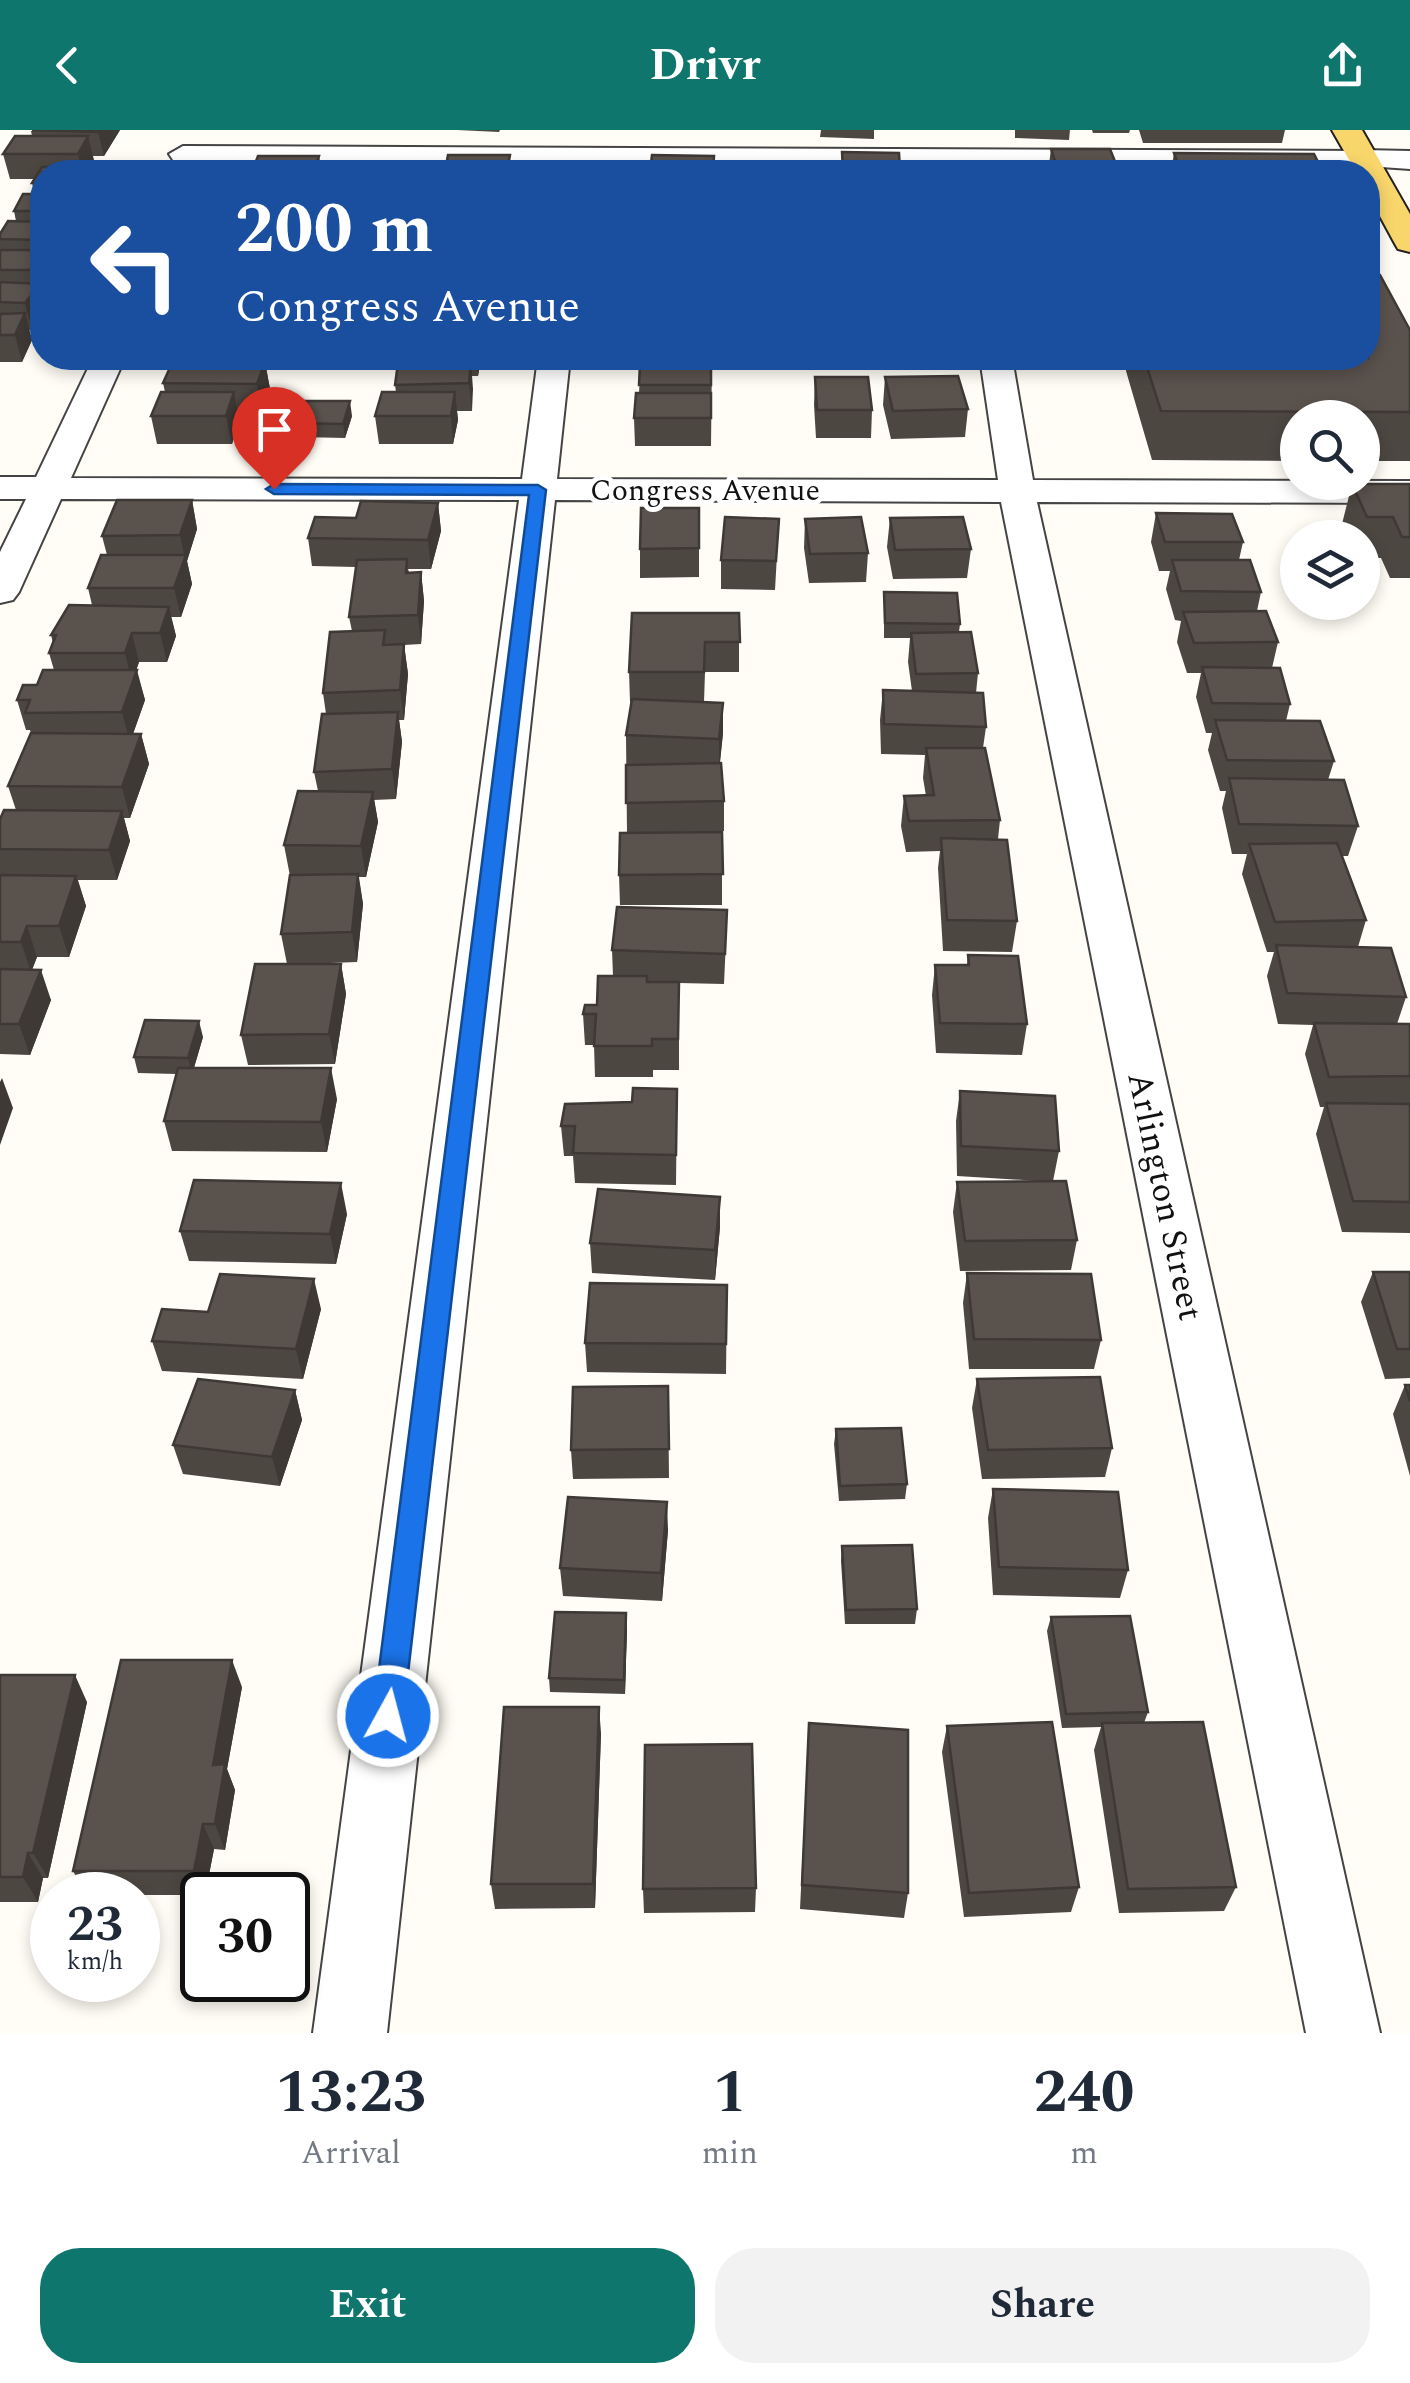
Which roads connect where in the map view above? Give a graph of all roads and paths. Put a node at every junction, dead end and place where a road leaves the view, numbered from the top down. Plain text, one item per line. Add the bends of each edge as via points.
1 (1347, 130) edge
2 (187, 152) edge
3 (571, 154) edge
4 (954, 154) edge
5 (1364, 159) junction
6 (1410, 160) edge
7 (1380, 188) edge
8 (1410, 242) edge
9 (103, 370) edge
10 (553, 370) edge
11 (998, 370) edge
12 (0, 488) edge
13 (48, 488) junction
14 (538, 490) junction
15 (1018, 491) junction
16 (1410, 492) edge
17 (0, 592) edge
18 (350, 2033) edge
19 (1344, 2033) edge

1 - 5 main road
2 - 3 street
3 - 4 street
4 - 5 street
5 - 6 street
7 - 8 main road
9 - 13 street
10 - 14 street
11 - 15 street, Arlington Street
12 - 13 street, Congress Avenue
13 - 14 street, Congress Avenue
13 - 17 street
14 - 15 street, Congress Avenue
14 - 18 street
15 - 16 street, Congress Avenue
15 - 19 street, Arlington Street

